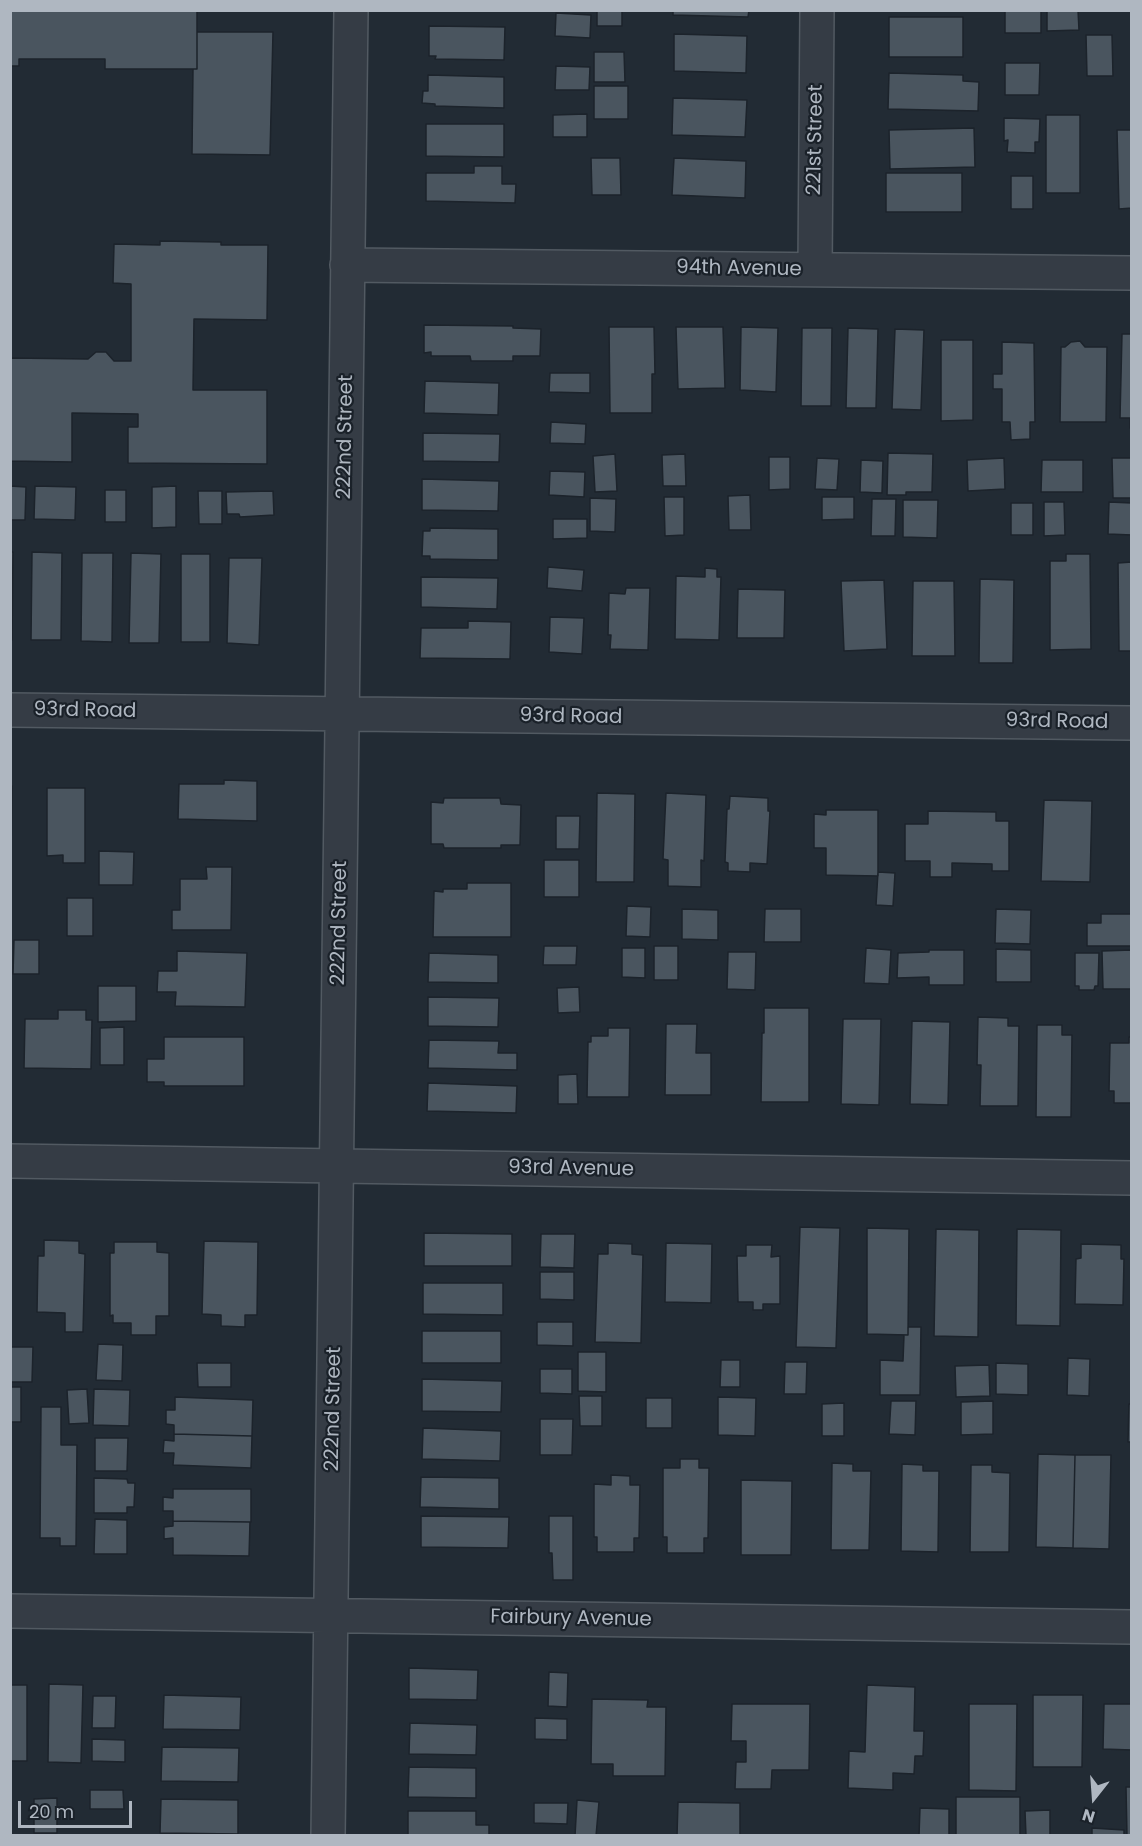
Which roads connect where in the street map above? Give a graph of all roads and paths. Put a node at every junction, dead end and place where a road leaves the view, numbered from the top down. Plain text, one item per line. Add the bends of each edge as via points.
1 (351, 10) edge
2 (817, 10) edge
3 (347, 264) junction
4 (815, 270) junction
5 (1131, 273) edge
6 (10, 710) edge
7 (342, 714) junction
8 (1131, 723) edge
9 (10, 1161) edge
10 (337, 1165) junction
11 (1131, 1178) edge
12 (10, 1611) edge
13 (331, 1616) junction
14 (1131, 1627) edge
15 (328, 1836) edge

1 - 3 street, 222nd Street
2 - 4 street, 221st Street
3 - 4 street, 94th Avenue
3 - 7 street, 222nd Street
4 - 5 street, 94th Avenue
6 - 7 street, 93rd Road
7 - 8 street, 93rd Road
7 - 10 street, 222nd Street
9 - 10 street, 93rd Avenue
10 - 11 street, 93rd Avenue
10 - 13 street, 222nd Street
12 - 13 street, Fairbury Avenue
13 - 14 street, Fairbury Avenue
13 - 15 street, 222nd Street

